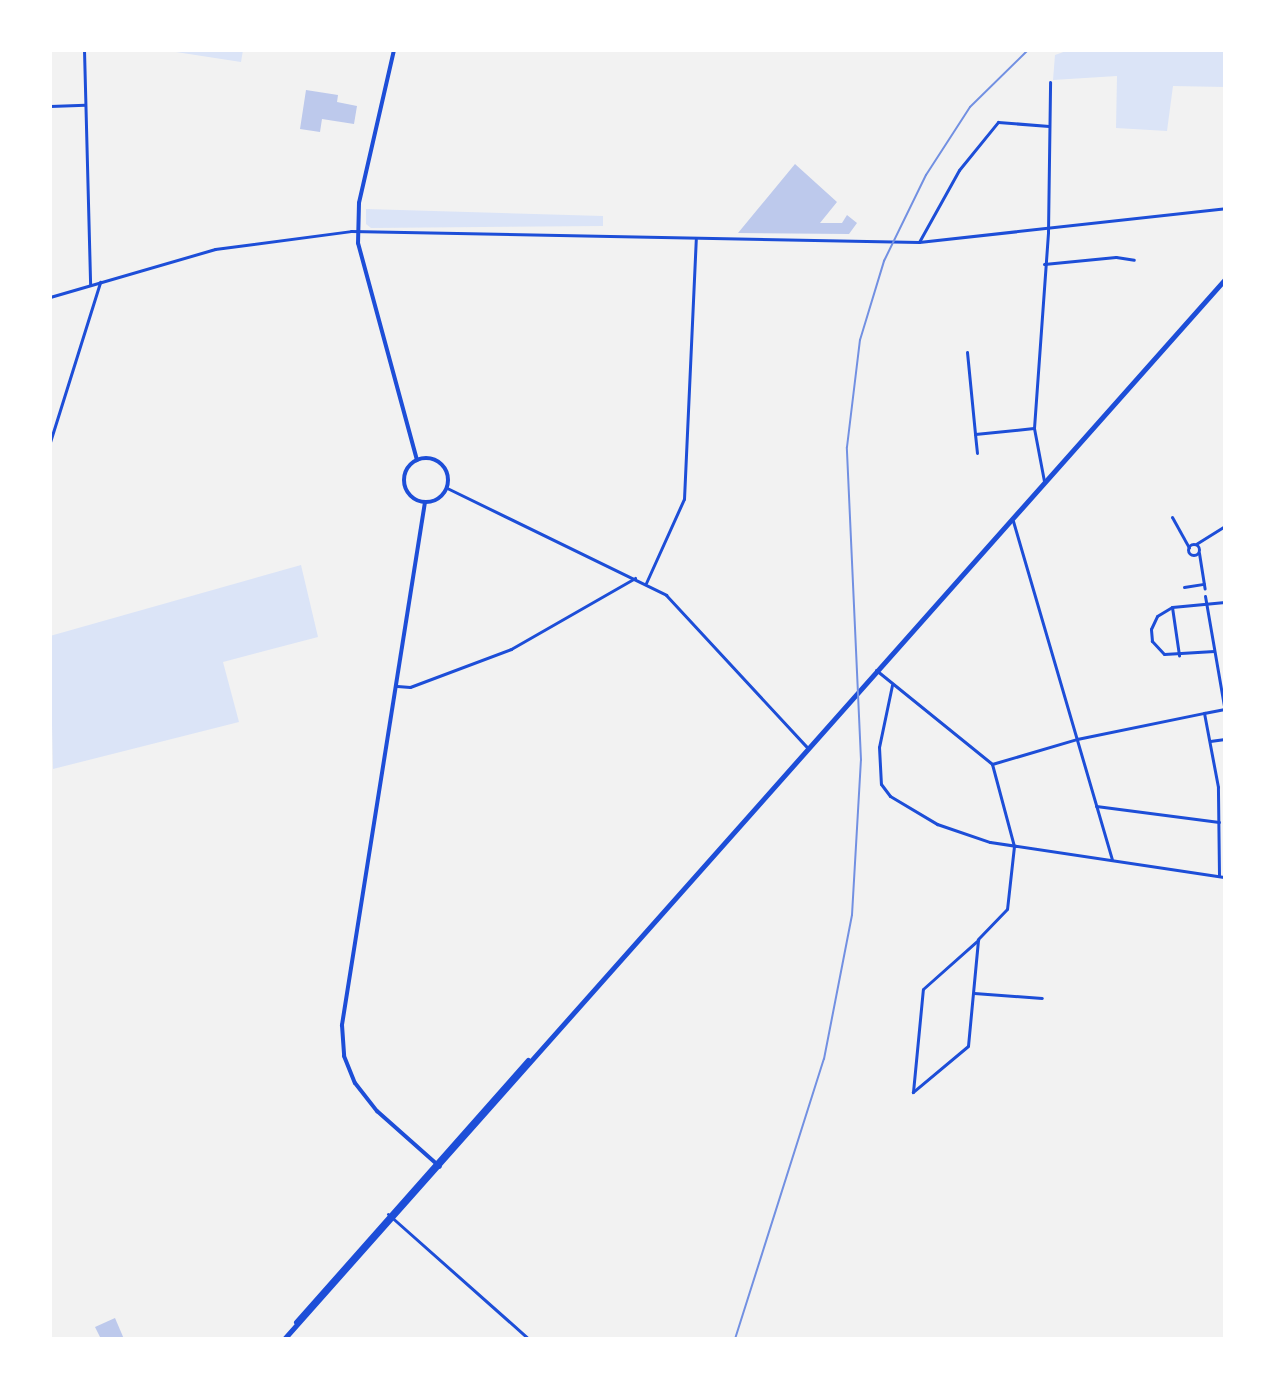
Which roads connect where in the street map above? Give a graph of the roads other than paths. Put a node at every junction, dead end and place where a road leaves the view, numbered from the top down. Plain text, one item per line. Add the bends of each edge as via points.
1 (84, 50) edge
2 (394, 50) edge
3 (1050, 82) dead end
4 (85, 105) junction
5 (50, 106) edge
6 (1051, 126) junction
7 (1225, 208) edge
8 (358, 232) junction
9 (1048, 232) junction
10 (696, 239) junction
11 (919, 242) junction
12 (1134, 260) dead end
13 (1044, 264) junction
14 (1225, 279) edge
15 (100, 282) junction
16 (90, 285) junction
17 (50, 297) edge
18 (967, 352) dead end
19 (1034, 428) junction
20 (975, 434) junction
21 (50, 442) edge
22 (977, 453) dead end
23 (417, 460) junction
24 (1044, 481) junction
25 (447, 488) junction
26 (425, 502) junction
27 (1012, 517) junction
28 (1172, 517) dead end
29 (1225, 526) edge
30 (1196, 544) junction
31 (1189, 548) junction
32 (1199, 553) junction
33 (635, 578) junction
34 (646, 584) junction
35 (1184, 587) dead end
36 (1205, 596) dead end
37 (1225, 602) edge
38 (1206, 603) junction
39 (1172, 607) junction
40 (1214, 651) junction
41 (1180, 657) junction
42 (876, 670) junction
43 (892, 685) junction
44 (396, 686) junction
45 (1225, 710) edge
46 (1204, 713) junction
47 (1077, 739) junction
48 (1225, 739) edge
49 (1210, 741) junction
50 (807, 747) junction
51 (992, 764) junction
52 (1096, 806) junction
53 (1219, 822) junction
54 (1014, 846) junction
55 (1112, 861) junction
56 (1222, 876) edge
57 (978, 940) junction
58 (973, 993) junction
59 (1042, 998) dead end
60 (539, 1050) junction
61 (436, 1159) junction
62 (441, 1166) junction
63 (388, 1214) junction
64 (394, 1220) junction
65 (284, 1339) edge
66 (529, 1339) edge

1 - 4 street
2 - 8 street via 372,133
3 - 6 street
4 - 5 street
4 - 16 street
6 - 9 street
6 - 11 street via 998,122 959,170
7 - 9 street
8 - 10 street
8 - 15 street via 215,249
8 - 23 street via 387,363
9 - 11 street
9 - 13 street
10 - 11 street
10 - 34 street via 684,499
12 - 13 street
13 - 19 street
14 - 24 main road
15 - 16 street
15 - 21 street
16 - 17 street
18 - 20 street
19 - 20 street
19 - 24 street
20 - 22 street
23 - 25 street via 441,464
23 - 26 street via 404,482 412,496
24 - 27 main road
25 - 26 street
25 - 33 street
26 - 44 street
27 - 42 main road
27 - 47 street
28 - 31 street
29 - 30 street
30 - 31 street
30 - 32 street
31 - 32 street via 1192,555
32 - 35 street via 1204,587
33 - 34 street
33 - 44 street via 511,649 410,687
34 - 50 street via 666,595
36 - 38 street
37 - 38 street
38 - 39 street
38 - 40 street
39 - 41 street
39 - 41 street via 1157,616 1151,638 1160,652
40 - 41 street
40 - 45 street
42 - 43 street
42 - 50 main road
43 - 51 street
43 - 54 street via 879,747 884,791 937,824
44 - 61 street via 342,1025 344,1056 355,1083 377,1111
45 - 46 street
46 - 47 street
46 - 49 street
47 - 51 street
47 - 52 street
48 - 49 street
49 - 53 street
50 - 60 main road
51 - 54 street
52 - 53 street
52 - 55 street
53 - 56 street
54 - 55 street
54 - 57 street via 1007,909
55 - 56 street
57 - 58 street
57 - 58 street via 923,989 913,1092 966,1049
58 - 59 street
60 - 61 main road
60 - 62 main road
61 - 62 street
61 - 63 main road
62 - 64 main road
63 - 64 street
63 - 65 main road
64 - 65 main road
64 - 66 street

